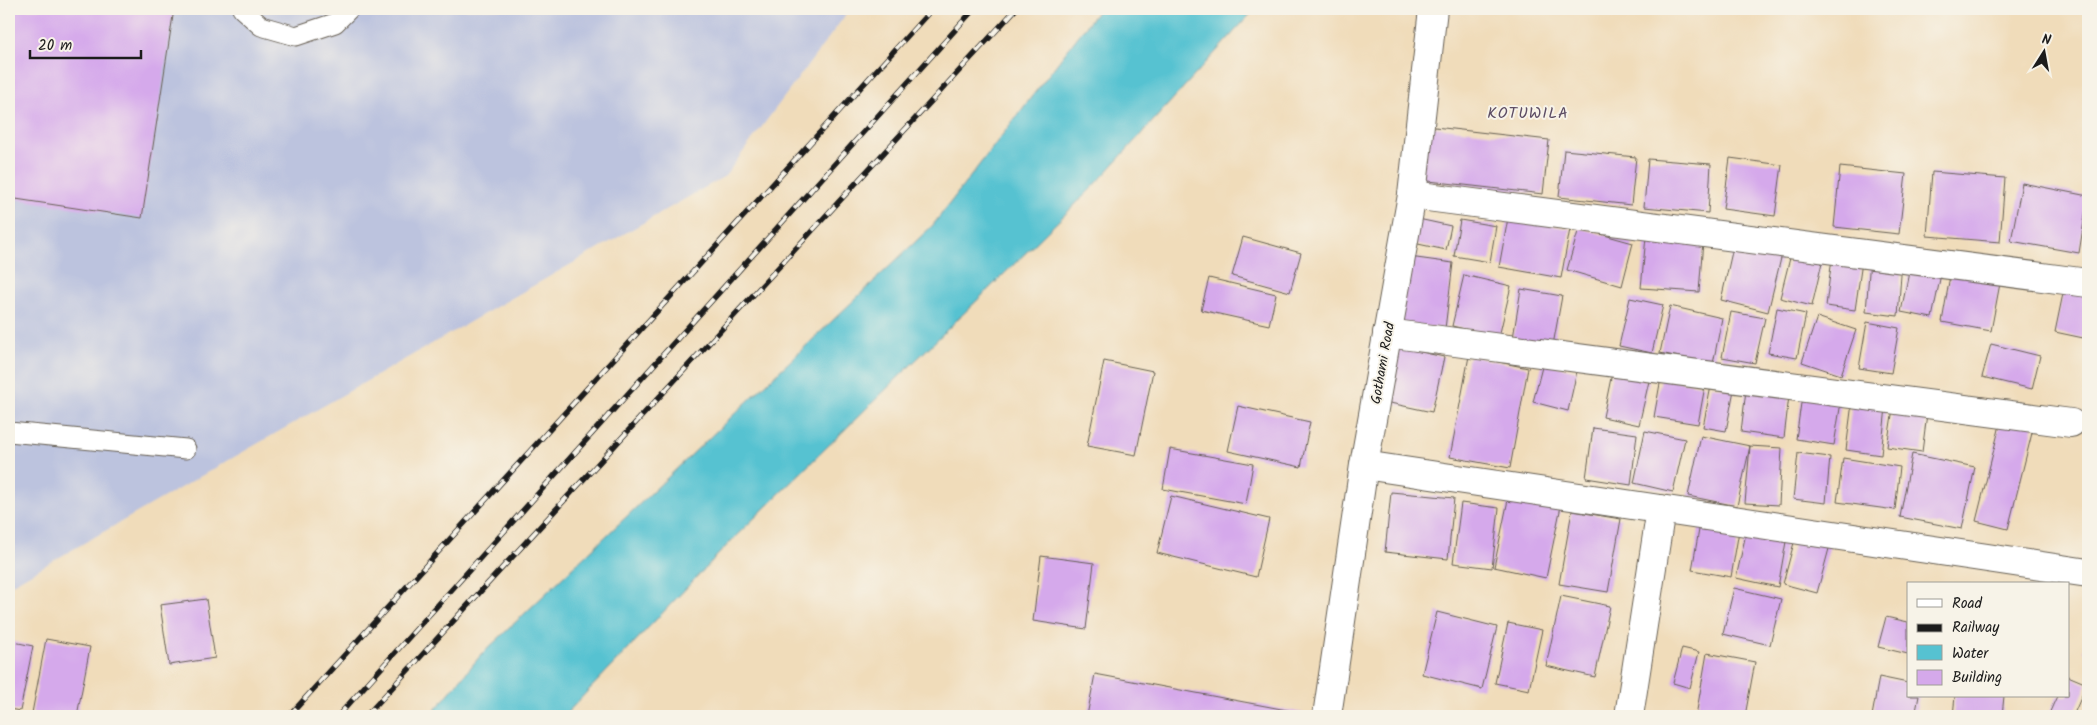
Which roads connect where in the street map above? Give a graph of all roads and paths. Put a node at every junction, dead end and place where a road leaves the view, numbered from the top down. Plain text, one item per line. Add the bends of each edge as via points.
1 (242, 9) edge
2 (349, 9) edge
3 (1433, 9) edge
4 (1412, 195) junction
5 (2088, 282) edge
6 (1387, 333) junction
7 (2071, 423) dead end
8 (9, 432) edge
9 (186, 449) dead end
10 (1364, 465) junction
11 (1661, 509) junction
12 (2088, 573) edge
13 (1328, 716) edge
14 (1629, 716) edge

1 - 2 lane via 262,26 296,36 335,23
3 - 4 street, Gothami Road
4 - 5 street
4 - 6 street, Gothami Road
6 - 7 street
6 - 10 street, Gothami Road
8 - 9 lane
10 - 11 street
10 - 13 street, Gothami Road
11 - 12 street
11 - 14 street

